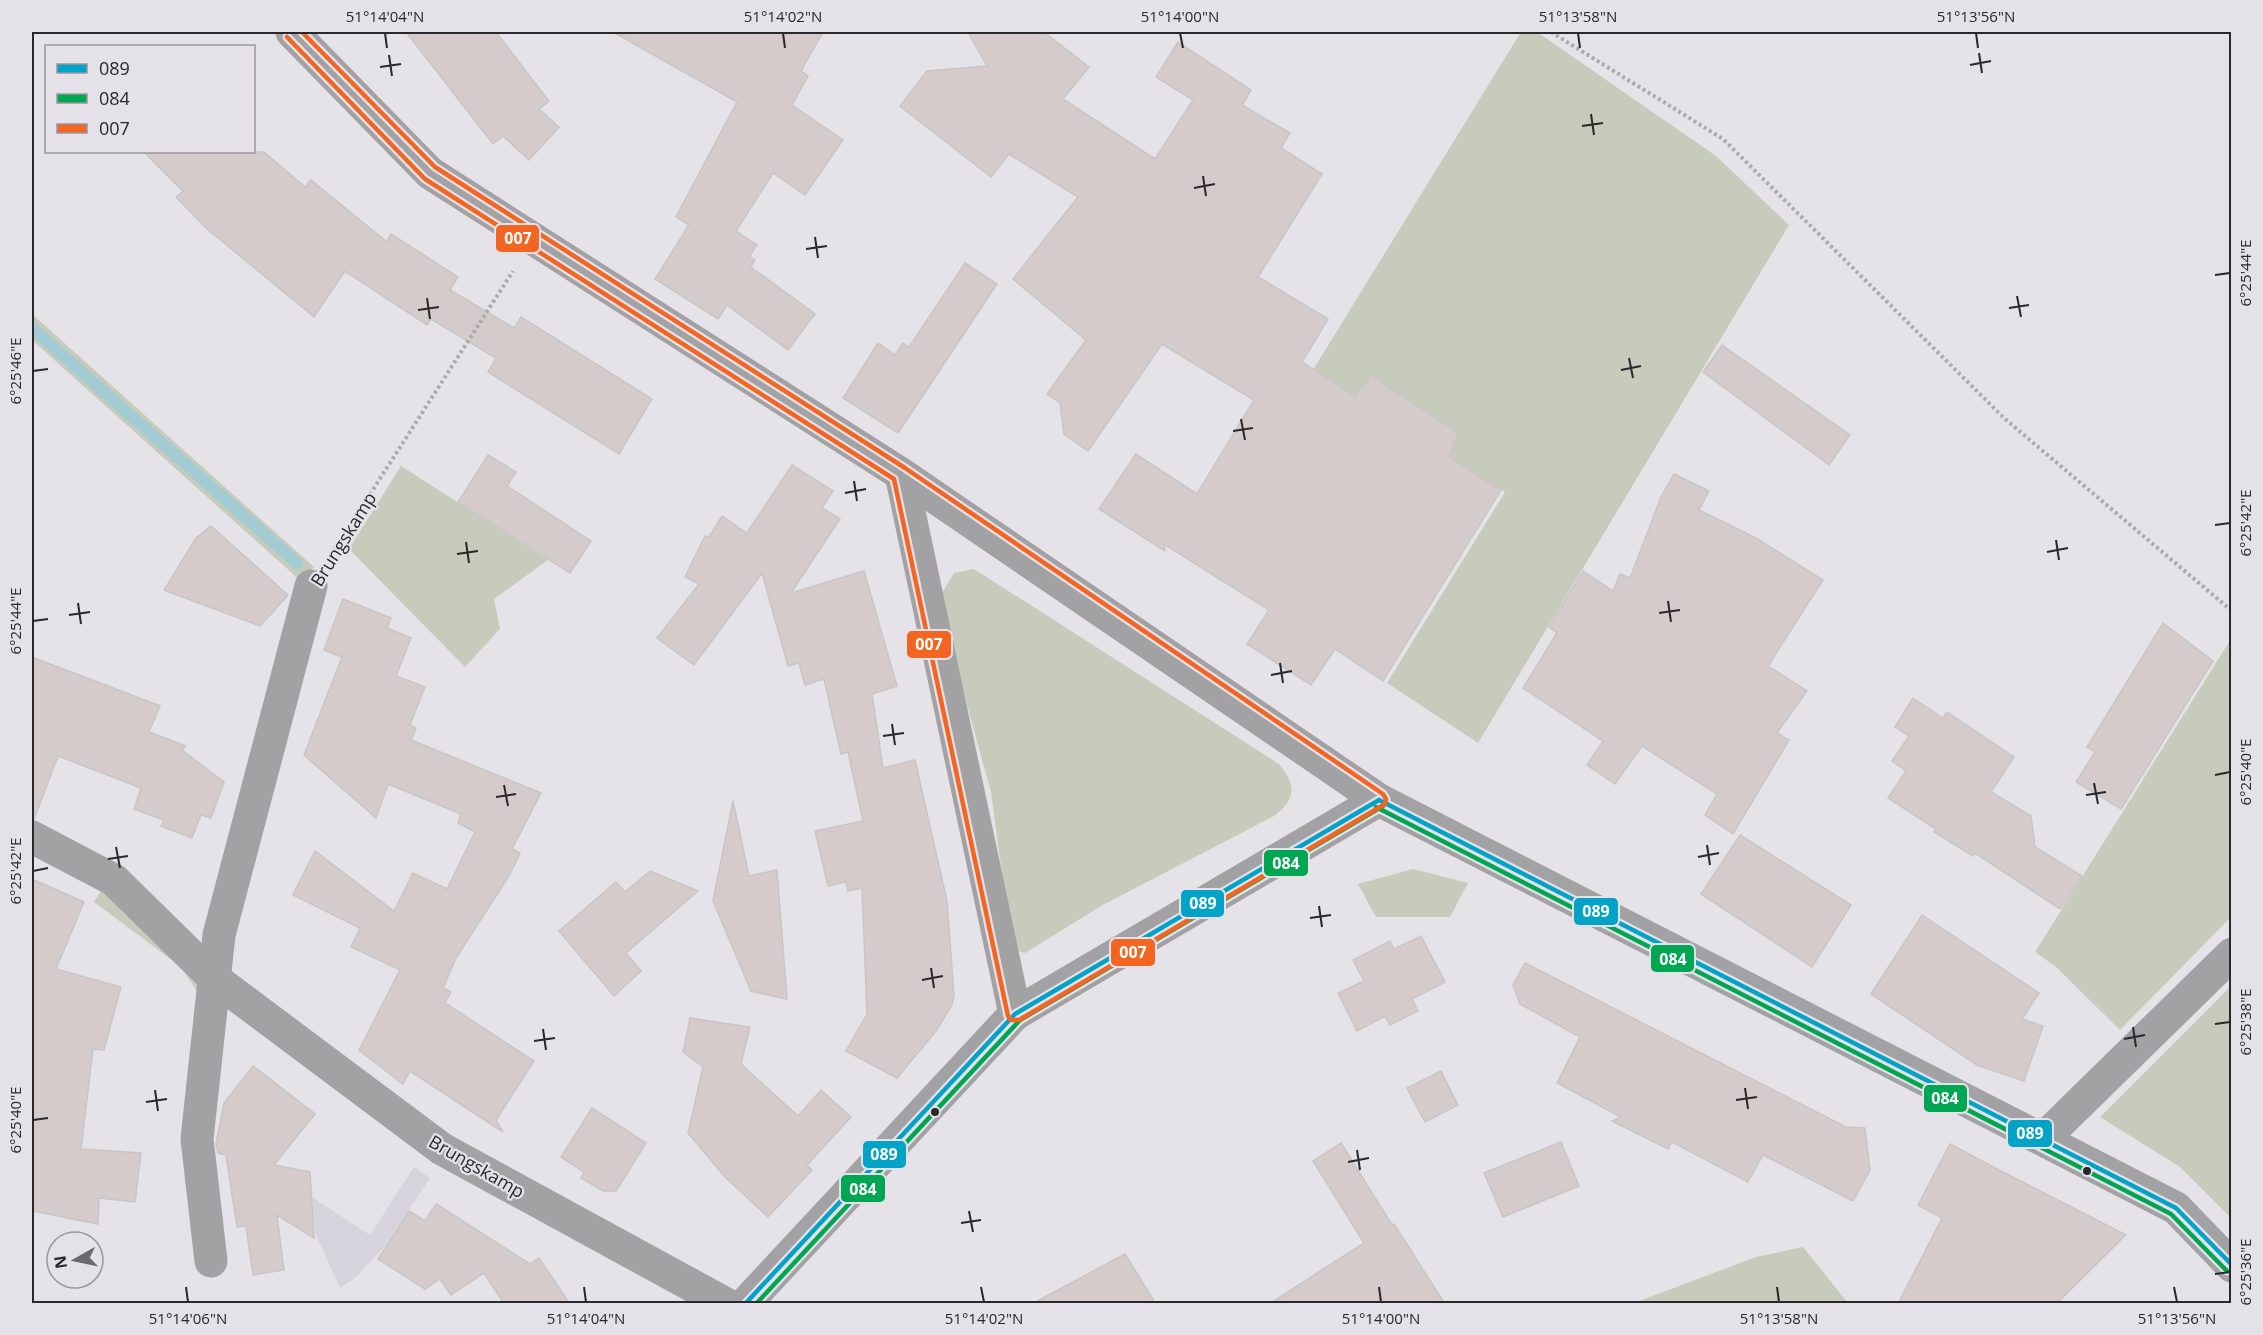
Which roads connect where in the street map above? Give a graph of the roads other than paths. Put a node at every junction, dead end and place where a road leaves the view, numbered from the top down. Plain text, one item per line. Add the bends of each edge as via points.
1 (292, 32) edge
2 (901, 474) junction
3 (311, 586) road end
4 (1379, 800) junction
5 (32, 837) edge
6 (2232, 954) edge
7 (216, 980) junction
8 (1015, 1014) junction
9 (2043, 1139) junction
10 (211, 1261) dead end
11 (2232, 1266) edge
12 (726, 1304) edge
13 (746, 1304) edge

1 - 2 street via 430,173
2 - 4 street
2 - 8 street
3 - 7 street, Brungskamp via 219,935
4 - 8 street
4 - 9 street
5 - 7 street, Brungskamp via 114,880
6 - 9 street
7 - 10 street, Brungskamp via 197,1139
7 - 12 street, Brungskamp via 442,1149
8 - 13 street
9 - 11 street via 2176,1208

